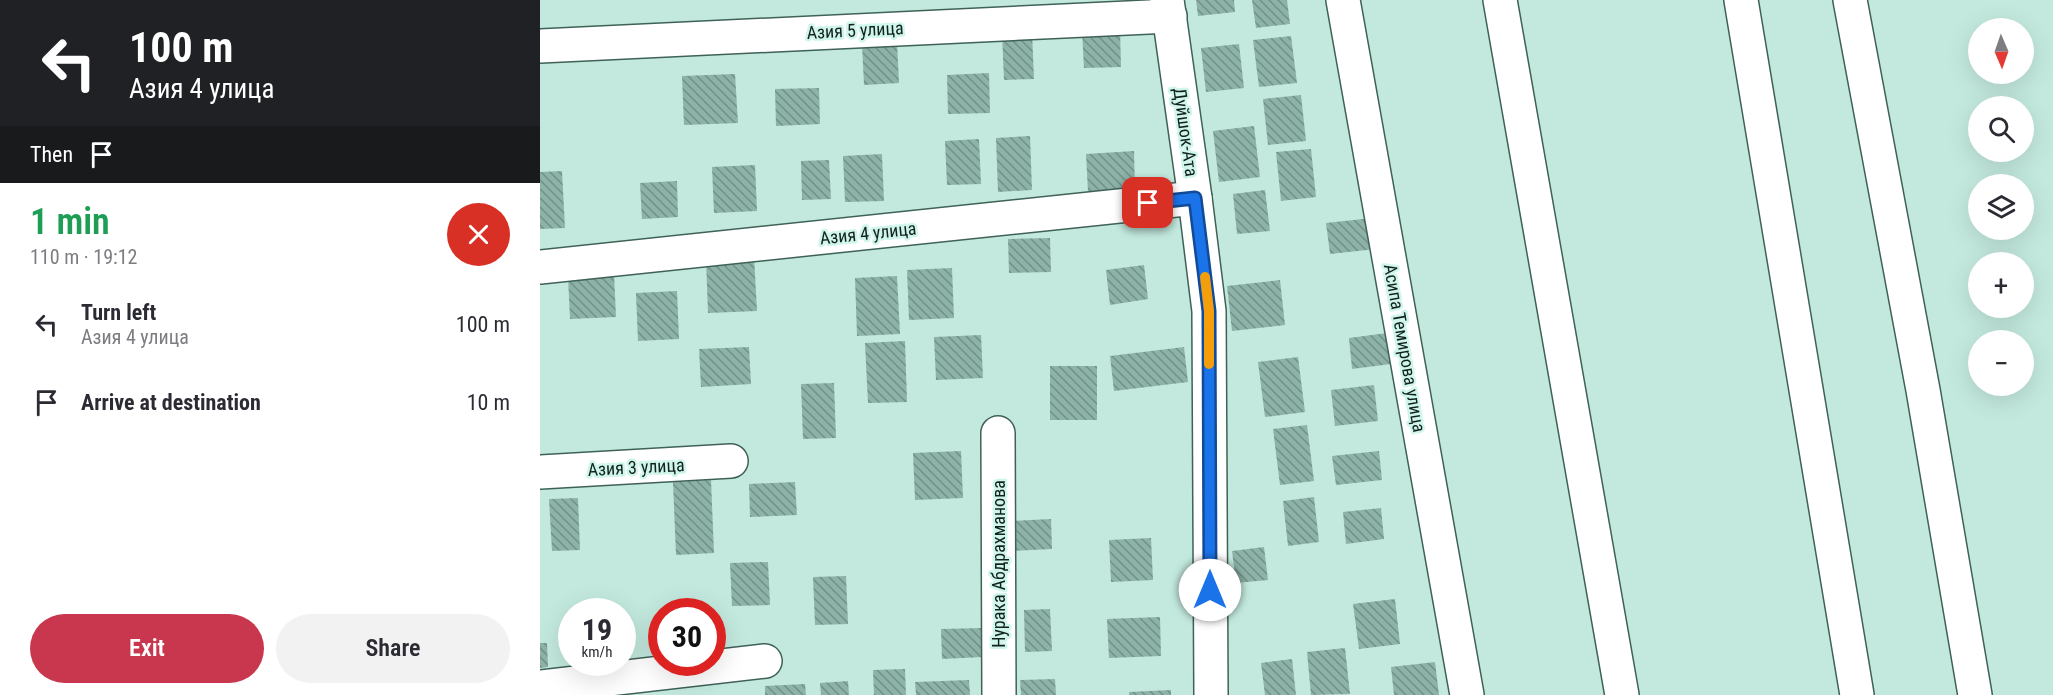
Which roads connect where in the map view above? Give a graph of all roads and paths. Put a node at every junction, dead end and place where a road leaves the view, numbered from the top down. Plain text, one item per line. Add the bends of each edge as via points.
1 (1343, 0) edge
2 (1500, 0) edge
3 (1741, 0) edge
4 (1850, 0) edge
5 (1169, 8) edge
6 (540, 46) edge
7 (1195, 198) junction
8 (540, 267) edge
9 (998, 433) dead end
10 (731, 461) dead end
11 (540, 472) edge
12 (765, 661) dead end
13 (540, 687) edge
14 (999, 695) edge
15 (1211, 695) edge
16 (1467, 695) edge
17 (1622, 695) edge
18 (1857, 695) edge
19 (1975, 695) edge

1 - 16 street, Асипа Темирова улица
2 - 17 street
3 - 18 street
4 - 19 street
5 - 6 street, Азия 5 улица
5 - 7 street, Дуйшок-Ата
7 - 8 street, Азия 4 улица
7 - 15 street, Дуйшок-Ата via 1209,311
9 - 14 street, Нурака Абдрахманова
10 - 11 street, Азия 3 улица
12 - 13 street

